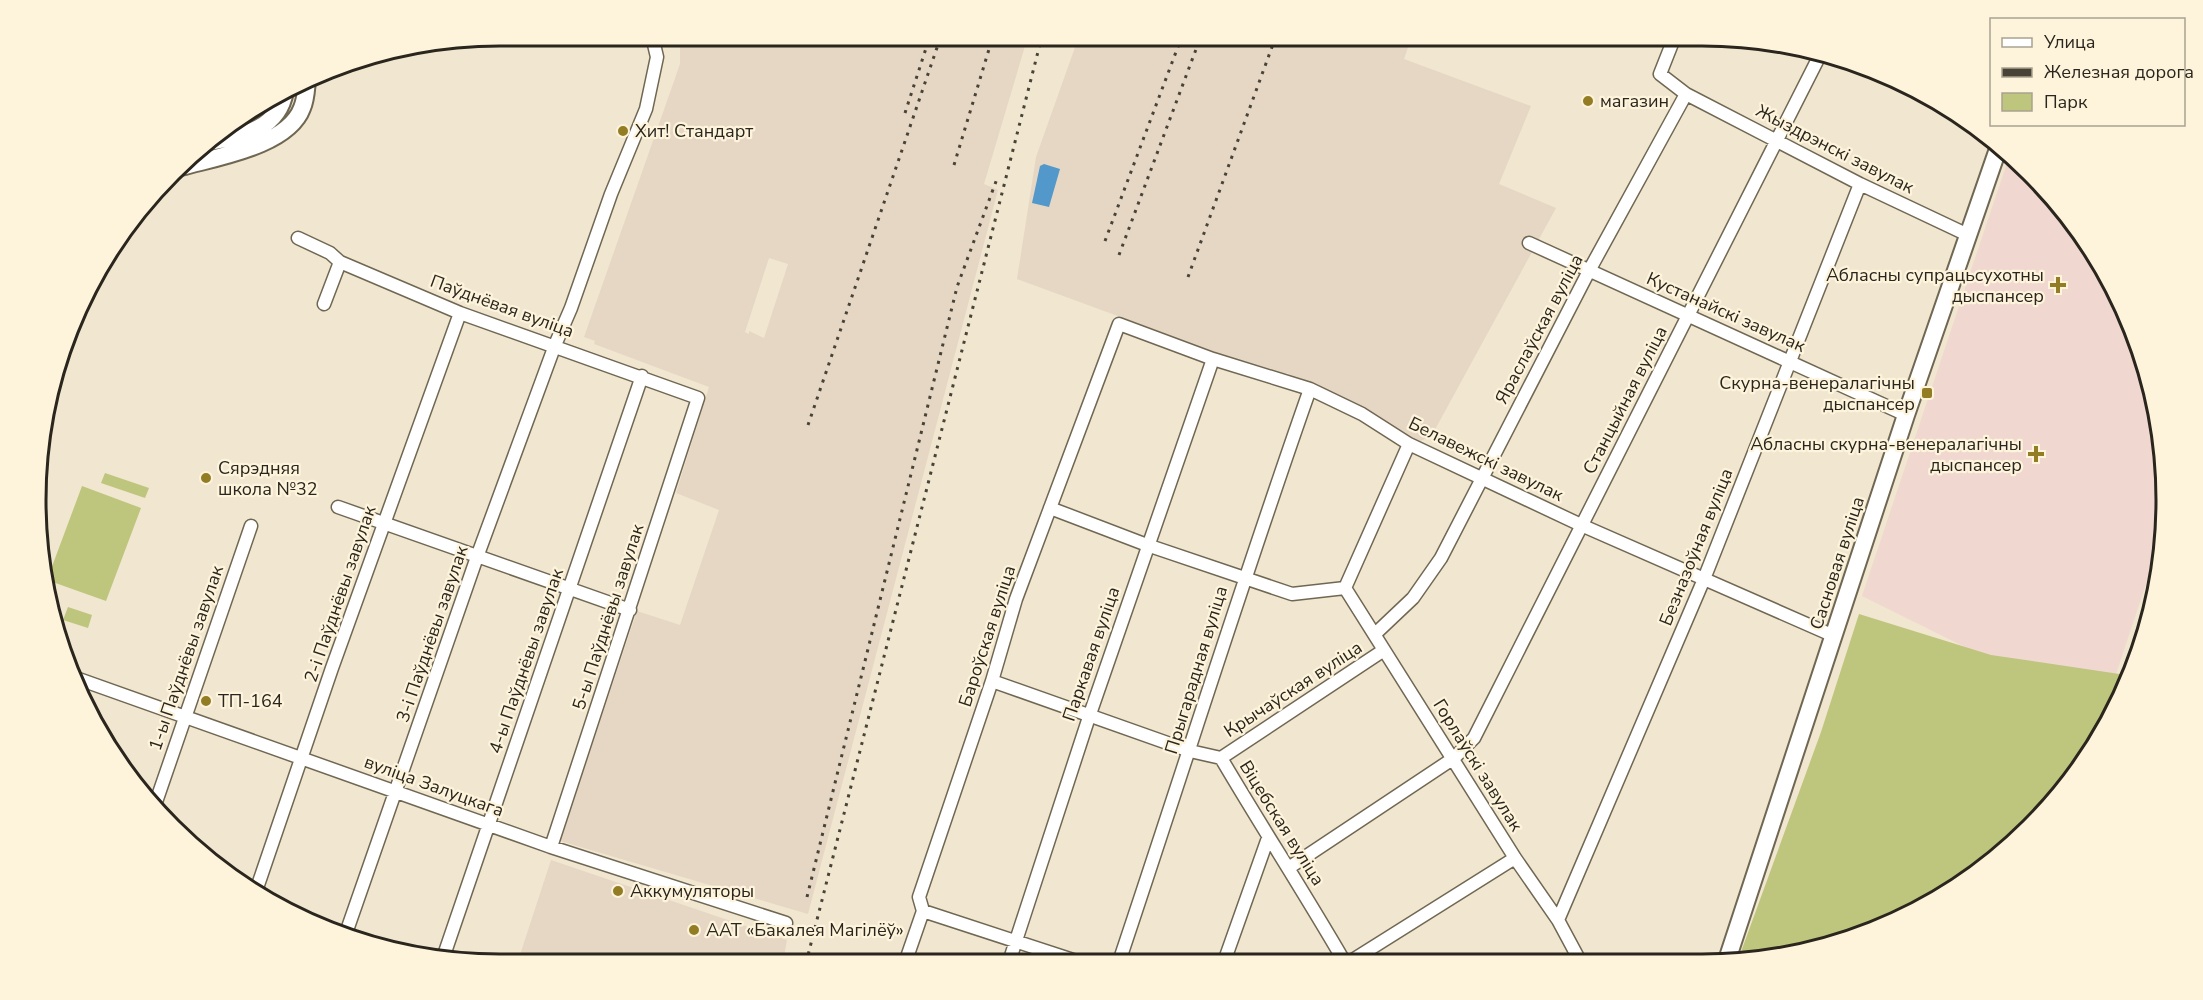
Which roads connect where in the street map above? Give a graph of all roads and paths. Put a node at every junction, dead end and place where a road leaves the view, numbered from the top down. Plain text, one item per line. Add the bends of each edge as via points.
1 (654, 46) edge
2 (1671, 46) edge
3 (1817, 61) edge
4 (305, 90) edge
5 (1686, 94) junction
6 (281, 103) edge
7 (228, 137) edge
8 (1776, 140) junction
9 (1997, 155) edge
10 (198, 162) edge
11 (1860, 184) junction
12 (1968, 235) junction
13 (298, 238) dead end
14 (1529, 243) dead end
15 (340, 262) junction
16 (1590, 269) junction
17 (324, 304) dead end
18 (459, 313) junction
19 (1688, 315) junction
20 (1119, 324) joint
21 (555, 345) junction
22 (1213, 359) junction
23 (1790, 360) junction
24 (642, 376) junction
25 (1310, 389) junction
26 (698, 398) joint
27 (1906, 415) junction
28 (1409, 444) junction
29 (1481, 478) junction
30 (338, 507) dead end
31 (1050, 508) junction
32 (383, 525) junction
33 (1581, 525) junction
34 (251, 526) dead end
35 (1147, 545) junction
36 (477, 557) junction
37 (1244, 576) junction
38 (1704, 579) junction
39 (570, 588) junction
40 (1345, 588) junction
41 (630, 610) junction
42 (1375, 634) junction
43 (1834, 636) junction
44 (1384, 651) junction
45 (84, 680) edge
46 (992, 681) junction
47 (1089, 717) junction
48 (185, 718) junction
49 (1190, 751) junction
50 (302, 757) junction
51 (1221, 758) junction
52 (1454, 758) junction
53 (396, 792) junction
54 (158, 797) edge
55 (488, 825) junction
56 (1268, 838) junction
57 (551, 847) junction
58 (1515, 858) junction
59 (1290, 867) junction
60 (258, 884) edge
61 (923, 911) junction
62 (1558, 920) junction
63 (786, 923) dead end
64 (348, 927) edge
65 (1017, 941) junction
66 (446, 950) edge
67 (1729, 953) edge
68 (908, 954) edge
69 (1012, 954) edge
70 (1055, 954) edge
71 (1122, 954) edge
72 (1227, 954) edge
73 (1340, 954) edge
74 (1362, 954) edge
75 (1575, 954) edge

1 - 21 street, 3-і Паўднёвы завулак via 657,57 646,109
2 - 5 street via 1660,74
3 - 8 street, Станцыйная вуліца
4 - 10 main road via 302,108 279,135
5 - 8 street, Жыздрэнскі завулак
5 - 16 street, Яраслаўская вуліца
6 - 7 main road via 276,115 259,129
8 - 11 street, Жыздрэнскі завулак
8 - 19 street, Станцыйная вуліца
9 - 12 main road, Сасновая вуліца
11 - 12 street, Жыздрэнскі завулак
11 - 23 street, Безназоўная вуліца
12 - 27 main road, Сасновая вуліца
13 - 15 street, Паўднёвая вуліца
14 - 16 street, Кустанайскі завулак
15 - 17 street
15 - 18 street, Паўднёвая вуліца
16 - 19 street, Кустанайскі завулак
16 - 29 street, Яраслаўская вуліца
18 - 21 street, Паўднёвая вуліца
18 - 32 street, 2-і Паўднёвы завулак
19 - 23 street, Кустанайскі завулак
19 - 33 street, Станцыйная вуліца
20 - 22 street, Белавежскі завулак
20 - 31 street, Бароўская вуліца
21 - 24 street, Паўднёвая вуліца
21 - 36 street, 3-і Паўднёвы завулак
22 - 25 street, Белавежскі завулак
22 - 35 street, Паркавая вуліца
23 - 27 street, Кустанайскі завулак
23 - 38 street, Безназоўная вуліца
24 - 26 street, Паўднёвая вуліца
24 - 39 street, 4-ы Паўднёвы завулак
25 - 28 street, Белавежскі завулак via 1362,414
25 - 37 street, Прыгарадная вуліца
26 - 41 street, 5-ы Паўднёвы завулак
27 - 43 main road, Сасновая вуліца
28 - 29 street, Белавежскі завулак
28 - 40 street
29 - 33 street, Белавежскі завулак
29 - 42 street, Яраслаўская вуліца via 1441,558 1413,598
30 - 32 street
31 - 35 street
31 - 46 street, Бароўская вуліца via 1016,599
32 - 36 street
32 - 50 street, 2-і Паўднёвы завулак
33 - 38 street, Белавежскі завулак
33 - 52 street, Станцыйная вуліца via 1474,738
34 - 48 street, 1-ы Паўднёвы завулак
35 - 37 street
35 - 47 street, Паркавая вуліца
36 - 39 street
36 - 53 street, 3-і Паўднёвы завулак
37 - 40 street via 1292,594
37 - 49 street, Прыгарадная вуліца
38 - 43 street, Белавежскі завулак
38 - 62 street, Безназоўная вуліца
39 - 41 street
39 - 55 street, 4-ы Паўднёвы завулак
40 - 42 street, Горлаўскі завулак
41 - 57 street, 5-ы Паўднёвы завулак
42 - 44 street, Горлаўскі завулак
43 - 67 main road, Сасновая вуліца
44 - 51 street, Крычаўская вуліца
44 - 52 street, Горлаўскі завулак
45 - 48 street, вуліца Залуцкага
46 - 47 street, Віцебская вуліца
46 - 61 street, Бароўская вуліца via 919,897
47 - 49 street, Віцебская вуліца
47 - 65 street, Паркавая вуліца
48 - 50 street, вуліца Залуцкага
48 - 54 street, 1-ы Паўднёвы завулак
49 - 51 street, Віцебская вуліца
49 - 71 street, Прыгарадная вуліца
50 - 53 street, вуліца Залуцкага
50 - 60 street, 2-і Паўднёвы завулак
51 - 56 street, Віцебская вуліца
52 - 58 street, Горлаўскі завулак
52 - 59 street, Станцыйная вуліца
53 - 55 street, вуліца Залуцкага
53 - 64 street, 3-і Паўднёвы завулак
55 - 57 street, вуліца Залуцкага
55 - 66 street, 4-ы Паўднёвы завулак
56 - 59 street, Віцебская вуліца
56 - 72 street
57 - 63 street, вуліца Залуцкага
58 - 62 street, Горлаўскі завулак
58 - 74 street
59 - 73 street, Віцебская вуліца
61 - 65 street
61 - 68 street, Бароўская вуліца
62 - 75 street, Горлаўскі завулак
65 - 69 street, Паркавая вуліца
65 - 70 street

